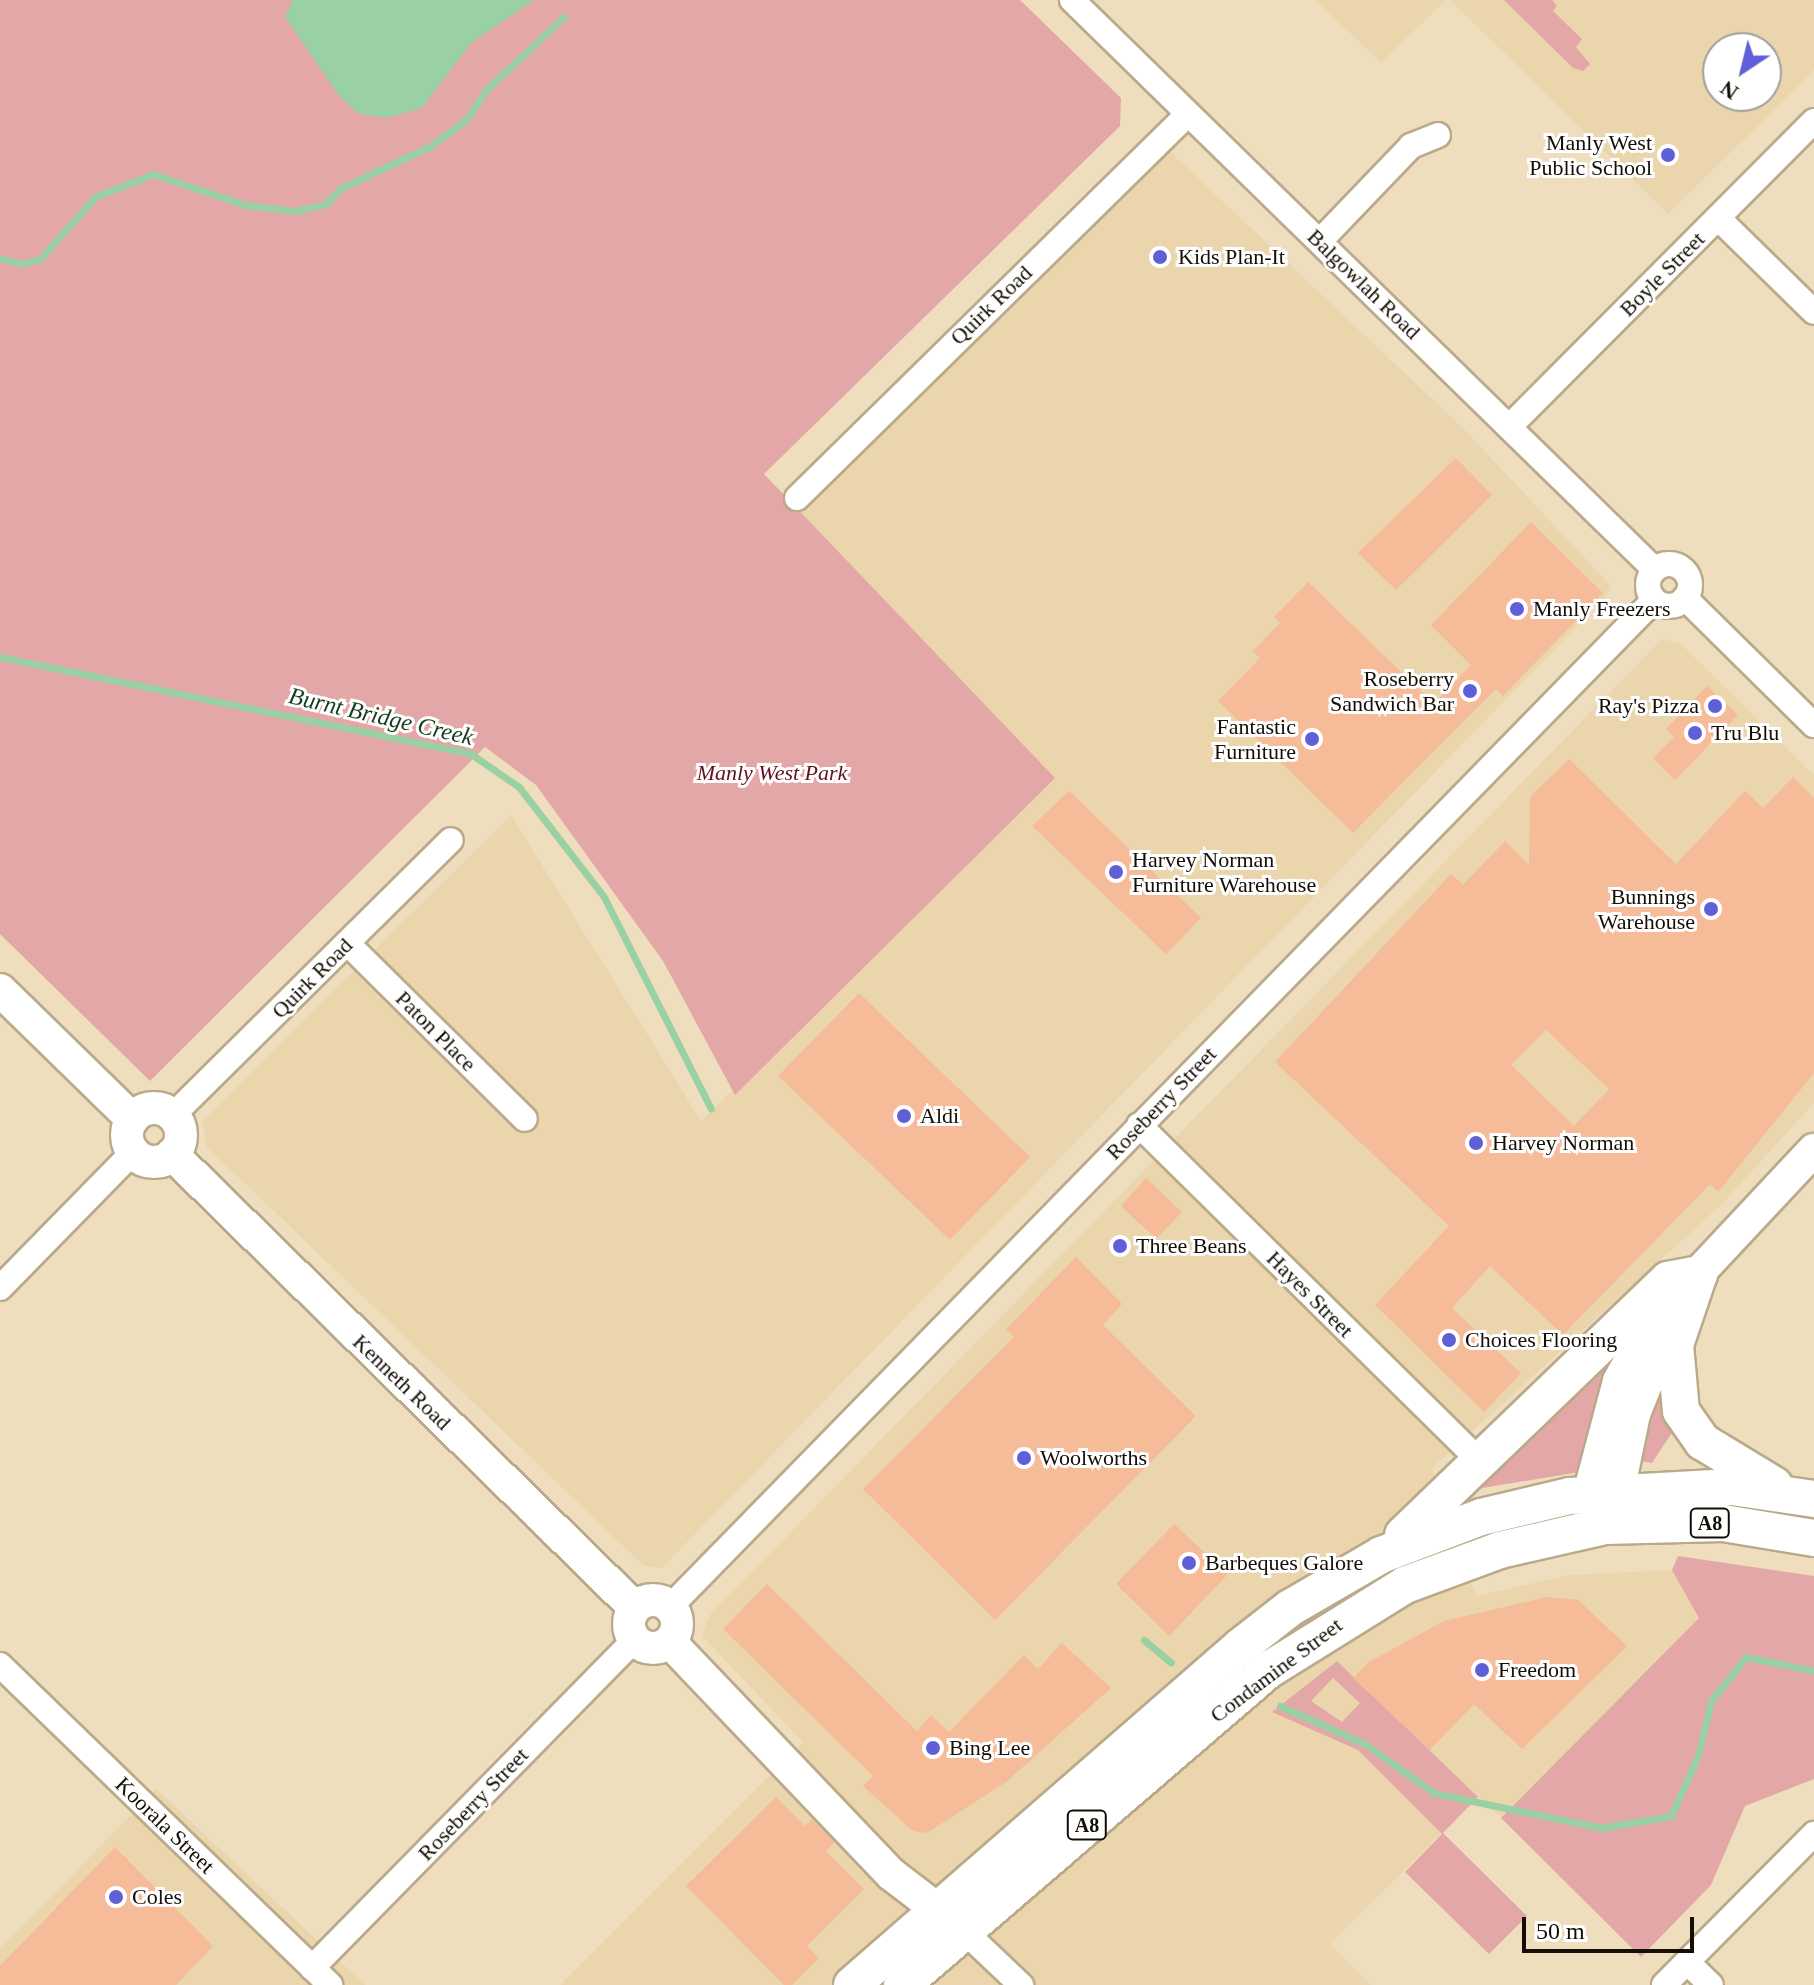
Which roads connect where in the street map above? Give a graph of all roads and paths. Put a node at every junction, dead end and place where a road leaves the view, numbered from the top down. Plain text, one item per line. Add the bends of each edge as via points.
1 (1072, 0) edge
2 (1188, 114) junction
3 (1814, 121) edge
4 (1438, 135) dead end
5 (1718, 218) junction
6 (1320, 241) junction
7 (1814, 312) edge
8 (1509, 427) junction
9 (797, 498) dead end
10 (1654, 569) junction
11 (1685, 598) junction
12 (1654, 600) junction
13 (1814, 725) edge
14 (451, 840) dead end
15 (347, 943) junction
16 (0, 990) edge
17 (172, 1116) junction
18 (132, 1119) junction
19 (525, 1119) dead end
20 (1139, 1125) junction
21 (1814, 1150) edge
22 (133, 1152) junction
23 (172, 1154) junction
24 (1699, 1274) junction
25 (0, 1288) edge
26 (1482, 1463) junction
27 (1603, 1493) junction
28 (1802, 1496) edge
29 (1605, 1526) junction
30 (1814, 1538) edge
31 (1381, 1555) junction
32 (670, 1607) junction
33 (635, 1608) junction
34 (634, 1640) junction
35 (670, 1642) junction
36 (0, 1665) edge
37 (1814, 1834) edge
38 (952, 1920) junction
39 (1687, 1962) junction
40 (312, 1968) junction
41 (330, 1985) edge
42 (852, 1985) edge
43 (902, 1985) edge
44 (1021, 1985) edge
45 (1664, 1985) edge
46 (1711, 1985) edge

1 - 2 street, Balgowlah Road
2 - 6 street, Balgowlah Road
2 - 9 street, Quirk Road
3 - 5 street, Boyle Street
4 - 6 street via 1411,146
5 - 7 street
5 - 8 street, Boyle Street
6 - 8 street, Balgowlah Road
8 - 10 street, Balgowlah Road
10 - 11 street via 1681,567 1690,585
10 - 12 street via 1647,588
11 - 12 street via 1666,606
11 - 13 street
12 - 20 street, Roseberry Street
14 - 15 street, Quirk Road
15 - 17 street, Quirk Road
15 - 19 street, Paton Place
16 - 18 main road
17 - 18 main road via 151,1108
17 - 23 main road via 180,1132
18 - 22 main road via 127,1133
20 - 26 street, Hayes Street
20 - 32 street, Roseberry Street
21 - 24 main road
22 - 23 main road via 149,1161
22 - 25 street
23 - 33 main road, Kenneth Road
24 - 26 highway via 1668,1280
24 - 27 main road via 1667,1330
24 - 28 highway via 1675,1345 1681,1411 1703,1442
26 - 31 highway
27 - 28 highway, A8 via 1732,1487
27 - 29 highway
27 - 31 highway, A8 via 1481,1517
29 - 30 highway, A8 via 1723,1523
29 - 38 highway, Condamine Street / A8 via 1500,1550 1405,1585 1312,1639
31 - 38 highway, Condamine Street / A8 via 1290,1608 1215,1668
32 - 33 main road via 655,1600
32 - 35 main road via 677,1622
33 - 34 main road via 628,1624
34 - 35 main road via 652,1649
34 - 40 street, Roseberry Street
35 - 38 main road via 891,1874
36 - 40 street, Koorala Street
37 - 39 street
38 - 42 highway, Condamine Street / A8
38 - 43 highway, Condamine Street / A8
38 - 44 street
39 - 45 street
39 - 46 street
40 - 41 street, Koorala Street

